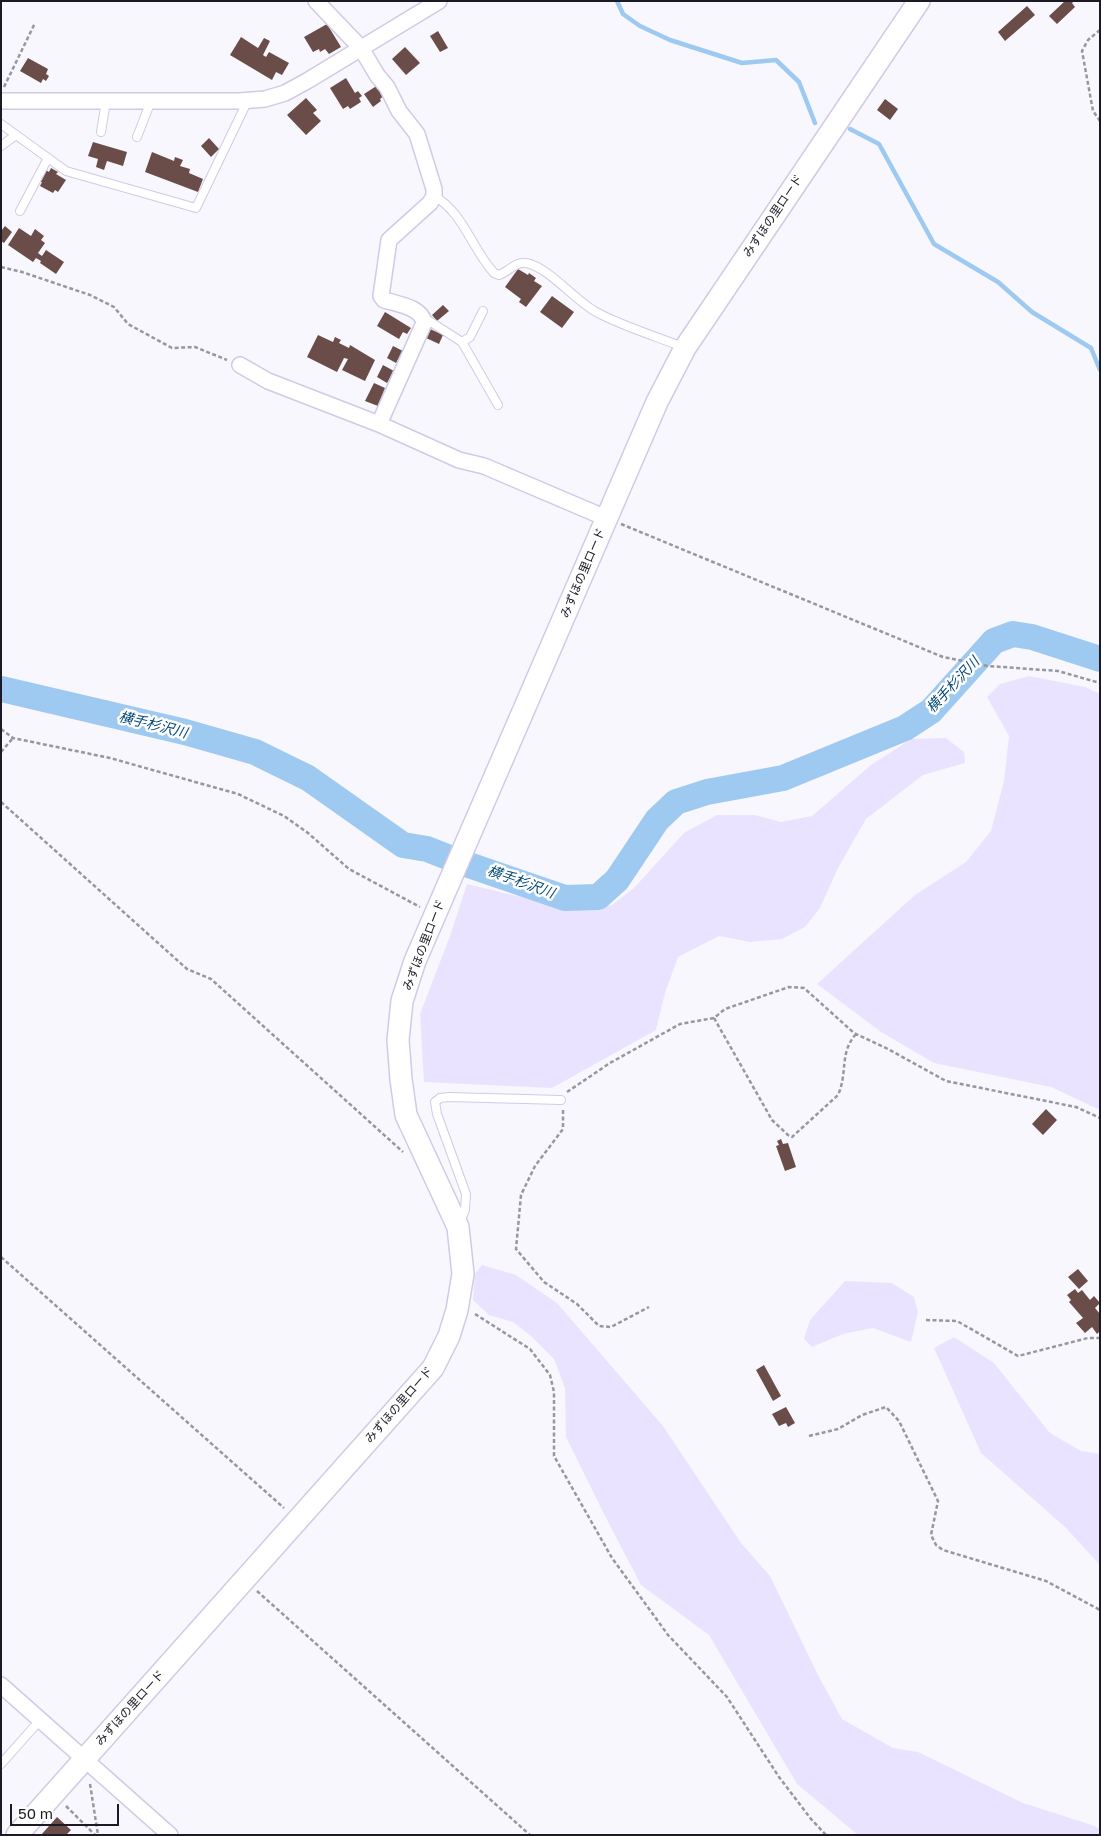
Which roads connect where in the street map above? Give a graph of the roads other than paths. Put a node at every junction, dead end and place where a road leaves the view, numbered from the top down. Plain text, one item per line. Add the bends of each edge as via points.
1 (316, 1) edge
2 (439, 1) edge
3 (918, 1) edge
4 (361, 48) junction
5 (248, 100) junction
6 (1, 101) edge
7 (106, 101) junction
8 (151, 101) junction
9 (1, 124) edge
10 (101, 132) dead end
11 (16, 135) junction
12 (137, 137) dead end
13 (1, 146) edge
14 (48, 158) junction
15 (434, 196) junction
16 (20, 211) dead end
17 (483, 311) dead end
18 (423, 317) junction
19 (462, 342) junction
20 (685, 348) junction
21 (240, 365) road end
22 (498, 404) dead end
23 (379, 424) junction
24 (606, 518) junction
25 (561, 1100) road end
26 (458, 1226) junction
27 (1, 1685) edge
28 (41, 1719) junction
29 (85, 1758) junction
30 (1, 1764) edge
31 (17, 1835) edge
32 (170, 1835) edge

1 - 4 street
2 - 4 street
3 - 20 street, みずほの里ロード
4 - 5 street via 285,93
4 - 15 street via 399,112 417,134
5 - 8 street
5 - 14 lane via 196,208 66,171
6 - 7 street
7 - 8 street
7 - 10 lane
8 - 12 lane
9 - 11 lane
11 - 13 lane
11 - 14 lane
14 - 16 lane
15 - 18 street via 389,240 381,296
15 - 20 lane via 444,201 453,212 494,273 505,274 517,264 529,263 596,312
17 - 19 lane via 470,337
18 - 19 lane
18 - 23 street via 424,323
19 - 22 lane
20 - 24 street, みずほの里ロード via 657,402
21 - 23 street via 268,381
23 - 24 street via 459,460 484,466
24 - 26 street, みずほの里ロード via 437,908 402,1001 398,1040 406,1115
25 - 26 lane via 449,1097 435,1102 436,1114 466,1194 465,1210
26 - 29 street, みずほの里ロード via 463,1274 457,1310 449,1336 433,1368
27 - 28 street
28 - 29 street
28 - 30 lane
29 - 31 street, みずほの里ロード
29 - 32 street

